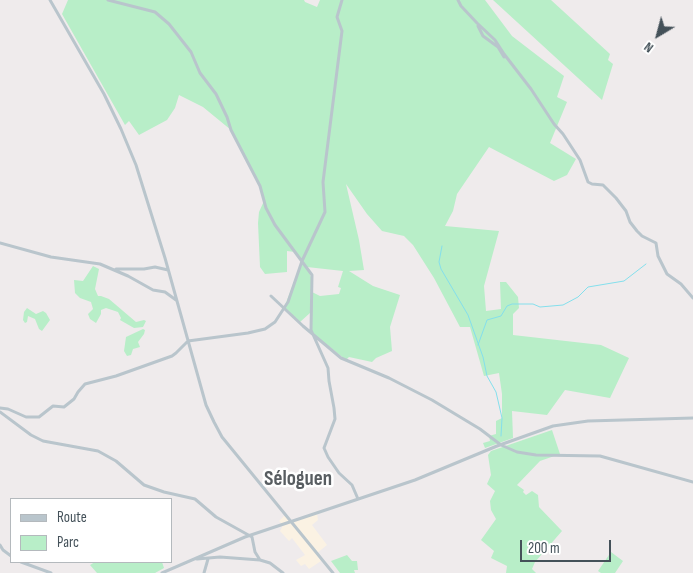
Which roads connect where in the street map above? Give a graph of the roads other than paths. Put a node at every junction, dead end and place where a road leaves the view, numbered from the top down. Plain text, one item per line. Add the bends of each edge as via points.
1 (50, 0) edge
2 (108, 0) edge
3 (342, 0) edge
4 (458, 0) edge
5 (0, 243) edge
6 (302, 261) junction
7 (113, 269) junction
8 (168, 270) junction
9 (271, 296) dead end
10 (693, 298) edge
11 (176, 301) junction
12 (284, 308) junction
13 (312, 333) junction
14 (188, 341) junction
15 (0, 410) edge
16 (693, 418) edge
17 (501, 445) junction
18 (693, 482) edge
19 (358, 499) junction
20 (292, 522) junction
21 (250, 535) junction
22 (0, 545) edge
23 (10, 555) edge
24 (208, 558) junction
25 (194, 559) junction
26 (260, 560) junction
27 (24, 563) edge
28 (51, 573) edge
29 (162, 573) edge
30 (204, 573) edge
31 (283, 573) edge
32 (333, 573) edge

1 - 8 street via 121,128 143,186
2 - 6 street via 154,12 191,52 227,116 260,186 266,208
3 - 6 street via 337,17 342,31 323,182 325,212
4 - 10 street via 483,36 509,59 572,148 588,182 603,185 616,198 637,231 656,243 667,274
5 - 7 street
6 - 12 street
6 - 13 street via 313,282
7 - 8 street via 159,267
7 - 11 street via 153,290 166,292
8 - 11 street
9 - 12 street
11 - 14 street
12 - 13 street
12 - 14 street via 276,322 265,329
13 - 17 street via 341,358 432,400
13 - 19 street via 328,368 334,408 334,420 324,448 339,473 352,485
14 - 15 street via 172,356 85,384 74,400 64,407 54,406 39,416 26,417 8,409
14 - 20 street via 206,404 222,437
15 - 21 street via 31,435 43,441 98,451 124,467 144,485 195,499 216,517
16 - 17 street via 571,422
17 - 18 street via 536,455 600,456
17 - 19 street
19 - 20 street
20 - 21 street
20 - 32 street
21 - 25 street
21 - 26 street
22 - 23 street
24 - 25 street
24 - 26 street
24 - 30 street
25 - 29 street
26 - 31 street
27 - 28 street

